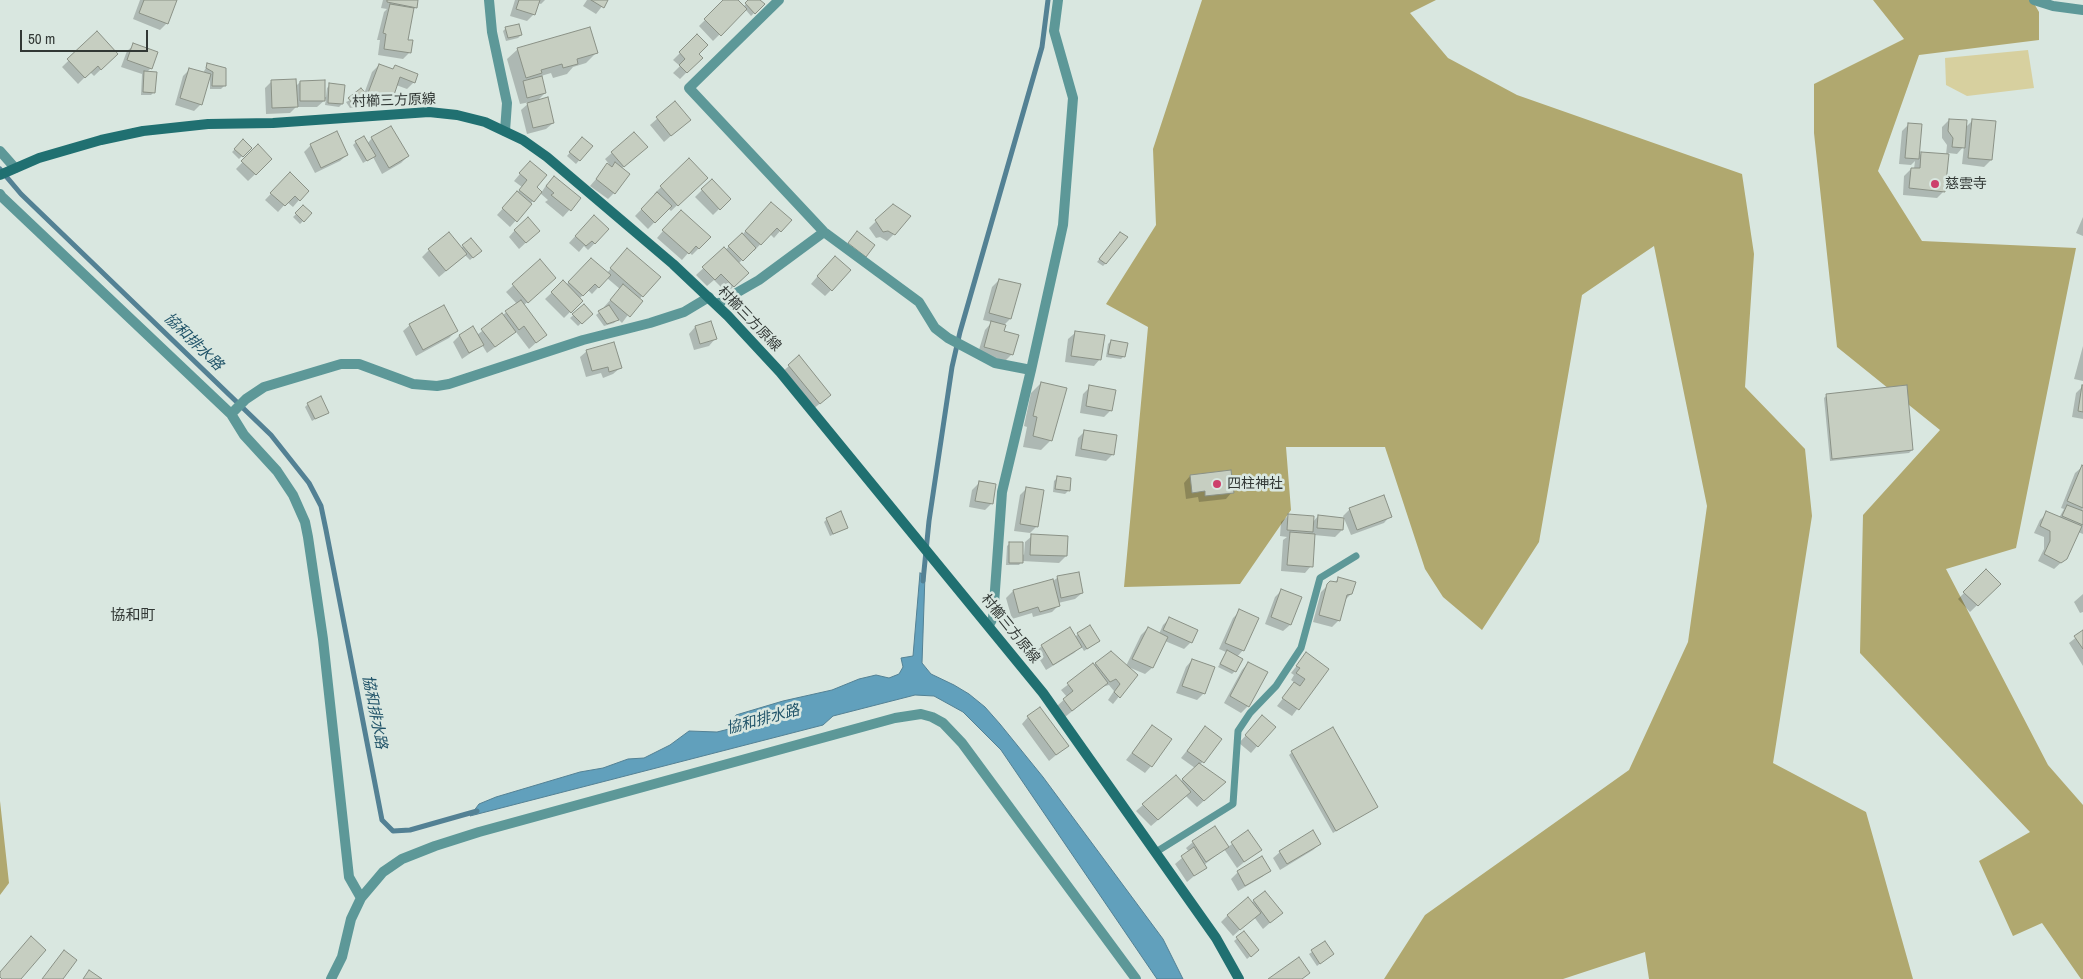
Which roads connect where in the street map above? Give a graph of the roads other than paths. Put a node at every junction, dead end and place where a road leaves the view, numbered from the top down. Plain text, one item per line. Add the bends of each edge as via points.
1 (489, 0) edge
2 (779, 0) edge
3 (1058, 0) edge
4 (2034, 0) edge
5 (2083, 10) edge
6 (506, 130) junction
7 (0, 151) edge
8 (13, 169) junction
9 (0, 174) edge
10 (0, 194) edge
11 (824, 232) junction
12 (713, 301) junction
13 (1031, 370) junction
14 (232, 412) junction
15 (1356, 556) dead end
16 (988, 625) junction
17 (1156, 852) junction
18 (361, 898) junction
19 (331, 979) edge
20 (1136, 979) edge
21 (1239, 979) edge

1 - 6 street via 492,32 508,103
2 - 11 street via 689,88
3 - 13 street via 1054,31 1073,98 1062,225
4 - 5 street
6 - 8 main road, 村櫛三方原線 via 471,118 429,112 186,126 101,140 59,151
6 - 12 main road, 村櫛三方原線 via 547,157
7 - 8 street
8 - 9 main road, 村櫛三方原線
10 - 14 street
11 - 12 street via 759,280
11 - 13 street via 919,302 935,328 948,338 995,363
12 - 14 street via 449,384 413,384 350,363 264,387
12 - 16 main road, 村櫛三方原線 via 780,372
13 - 16 street via 1002,492 993,618
14 - 18 street via 244,435 286,482 305,522 323,639 349,877
15 - 17 lane via 1320,578 1301,648 1276,686 1238,731 1233,804
16 - 17 main road, 村櫛三方原線 via 1062,718
17 - 21 main road, 村櫛三方原線 via 1224,950
18 - 19 street via 351,919 342,957
18 - 20 street via 392,865 435,846 895,718 921,714 943,723 962,743

